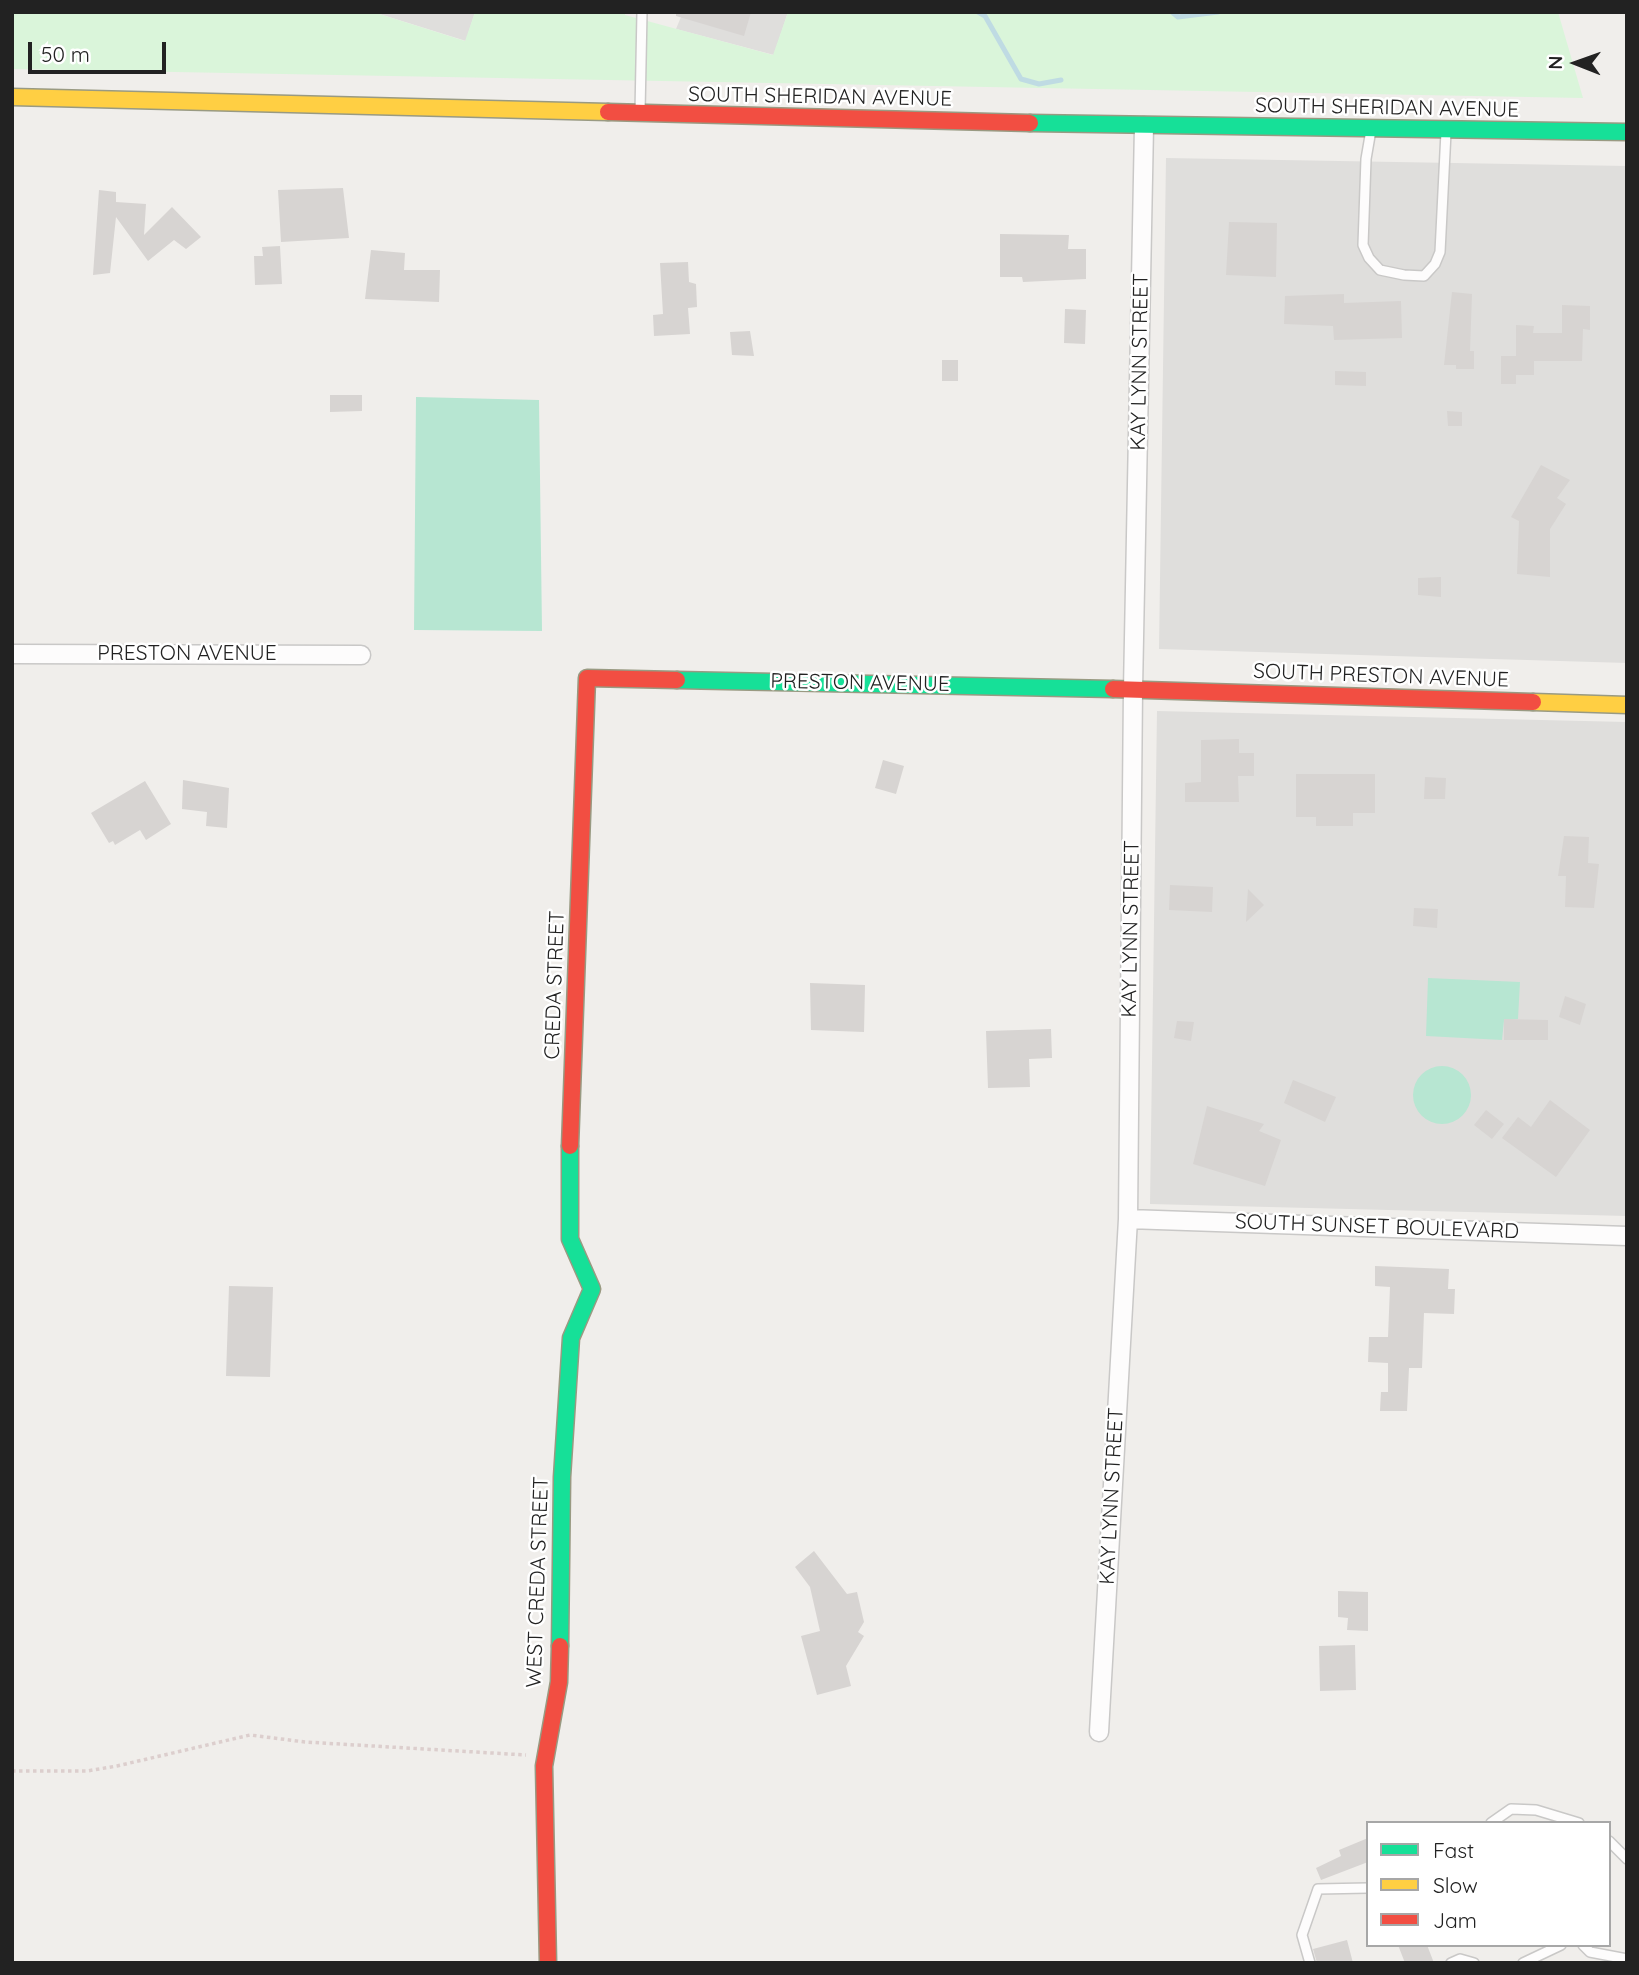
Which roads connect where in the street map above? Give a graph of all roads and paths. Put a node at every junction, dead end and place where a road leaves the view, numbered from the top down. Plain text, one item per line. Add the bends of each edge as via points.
1 (642, 12) edge
2 (12, 97) edge
3 (640, 113) junction
4 (1144, 126) junction
5 (1371, 129) junction
6 (1446, 130) junction
7 (1627, 132) edge
8 (12, 653) edge
9 (361, 655) dead end
10 (587, 678) joint
11 (1133, 689) junction
12 (1627, 705) edge
13 (1128, 1219) junction
14 (1627, 1236) edge
15 (592, 1289) joint
16 (1099, 1732) dead end
17 (545, 1759) junction
18 (12, 1771) edge
19 (1494, 1821) edge
20 (1573, 1821) edge
21 (1611, 1843) edge
22 (1627, 1859) edge
23 (1366, 1888) edge
24 (1557, 1947) edge
25 (1585, 1947) edge
26 (1627, 1959) edge
27 (548, 1963) edge
28 (1310, 1963) edge
29 (1451, 1963) edge
30 (1474, 1963) edge
31 (1522, 1963) edge

1 - 3 lane
2 - 3 street, SOUTH SHERIDAN AVENUE
3 - 4 street, SOUTH SHERIDAN AVENUE
4 - 5 street, SOUTH SHERIDAN AVENUE
4 - 11 street, KAY LYNN STREET
5 - 6 street, SOUTH SHERIDAN AVENUE
5 - 6 lane via 1363,245 1380,270 1424,276 1440,252
6 - 7 street, SOUTH SHERIDAN AVENUE
8 - 9 street, PRESTON AVENUE
10 - 11 street, PRESTON AVENUE
10 - 15 street, CREDA STREET via 568,1193 569,1239
11 - 12 street, SOUTH PRESTON AVENUE
11 - 13 street, KAY LYNN STREET
13 - 14 street, SOUTH SUNSET BOULEVARD
13 - 16 street, KAY LYNN STREET
15 - 17 street, WEST CREDA STREET via 571,1338 562,1477 559,1682
17 - 18 path via 508,1752 250,1735 86,1771
17 - 27 street, WEST CREDA STREET
19 - 20 lane via 1511,1809 1536,1810
21 - 22 lane
23 - 28 lane via 1318,1889 1303,1935
24 - 31 lane
25 - 26 lane
29 - 30 lane via 1460,1959

